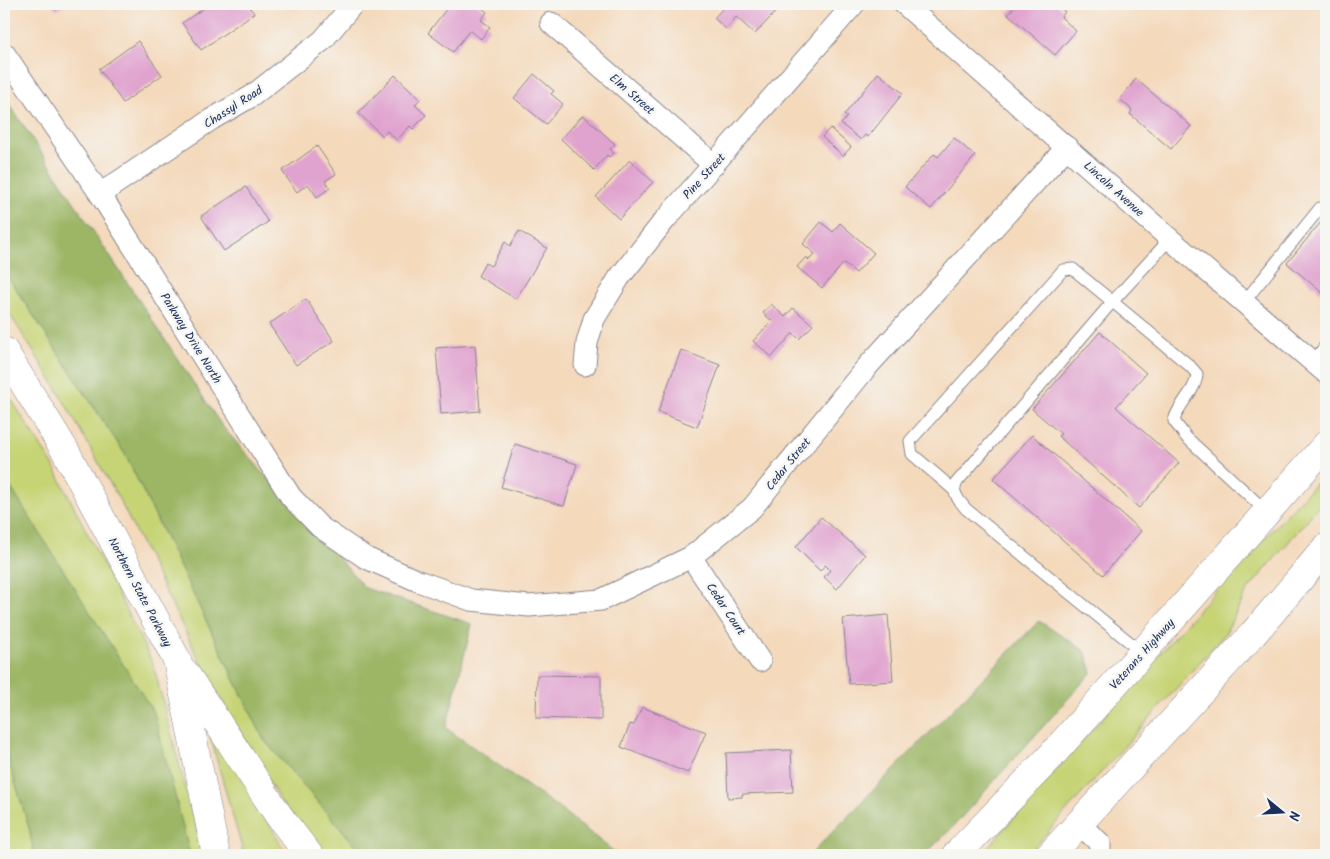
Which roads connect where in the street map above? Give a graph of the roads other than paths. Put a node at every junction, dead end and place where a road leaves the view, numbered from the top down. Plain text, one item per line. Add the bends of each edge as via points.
1 (353, 4) edge
2 (854, 4) edge
3 (904, 4) edge
4 (551, 24) dead end
5 (4, 53) edge
6 (1067, 147) junction
7 (714, 165) junction
8 (100, 194) junction
9 (1320, 208) dead end
10 (1170, 239) junction
11 (1113, 301) junction
12 (1244, 302) junction
13 (1326, 345) edge
14 (4, 351) edge
15 (585, 365) dead end
16 (1319, 368) edge
17 (1325, 446) edge
18 (954, 490) junction
19 (1267, 512) junction
20 (1326, 548) edge
21 (691, 557) junction
22 (418, 581) joint
23 (1143, 653) junction
24 (177, 660) junction
25 (760, 660) dead end
26 (1079, 824) junction
27 (216, 855) edge
28 (309, 855) edge
29 (956, 855) edge
30 (1050, 855) edge
31 (1100, 855) edge

1 - 8 street, Chassyl Road via 323,40 252,96
2 - 7 street, Pine Street
3 - 6 street, Lincoln Avenue
4 - 7 street, Elm Street
5 - 8 street, Parkway Drive North
6 - 10 street, Lincoln Avenue
6 - 21 street, Cedar Street via 866,368 752,508
7 - 15 street, Pine Street via 619,278 594,319
8 - 22 street, Parkway Drive North via 291,497 320,527 366,558
9 - 12 lane
10 - 11 lane
10 - 12 street, Lincoln Avenue
11 - 18 lane via 957,482
11 - 18 lane via 1073,269 1063,270 910,442 912,454
11 - 19 lane via 1197,374 1196,383 1176,411 1174,421 1186,437
12 - 16 street, Lincoln Avenue
13 - 16 lane
14 - 24 main road, Northern State Parkway via 66,452
17 - 19 main road, Veterans Highway
18 - 23 lane via 966,509
19 - 23 main road, Veterans Highway
20 - 26 main road via 1253,634
21 - 22 street, Cedar Street via 602,600 529,606 471,600
21 - 25 street, Cedar Court
23 - 29 main road, Veterans Highway
24 - 27 main road, Northern State Parkway
24 - 28 main road via 279,816
26 - 30 main road
26 - 31 street via 1100,843

